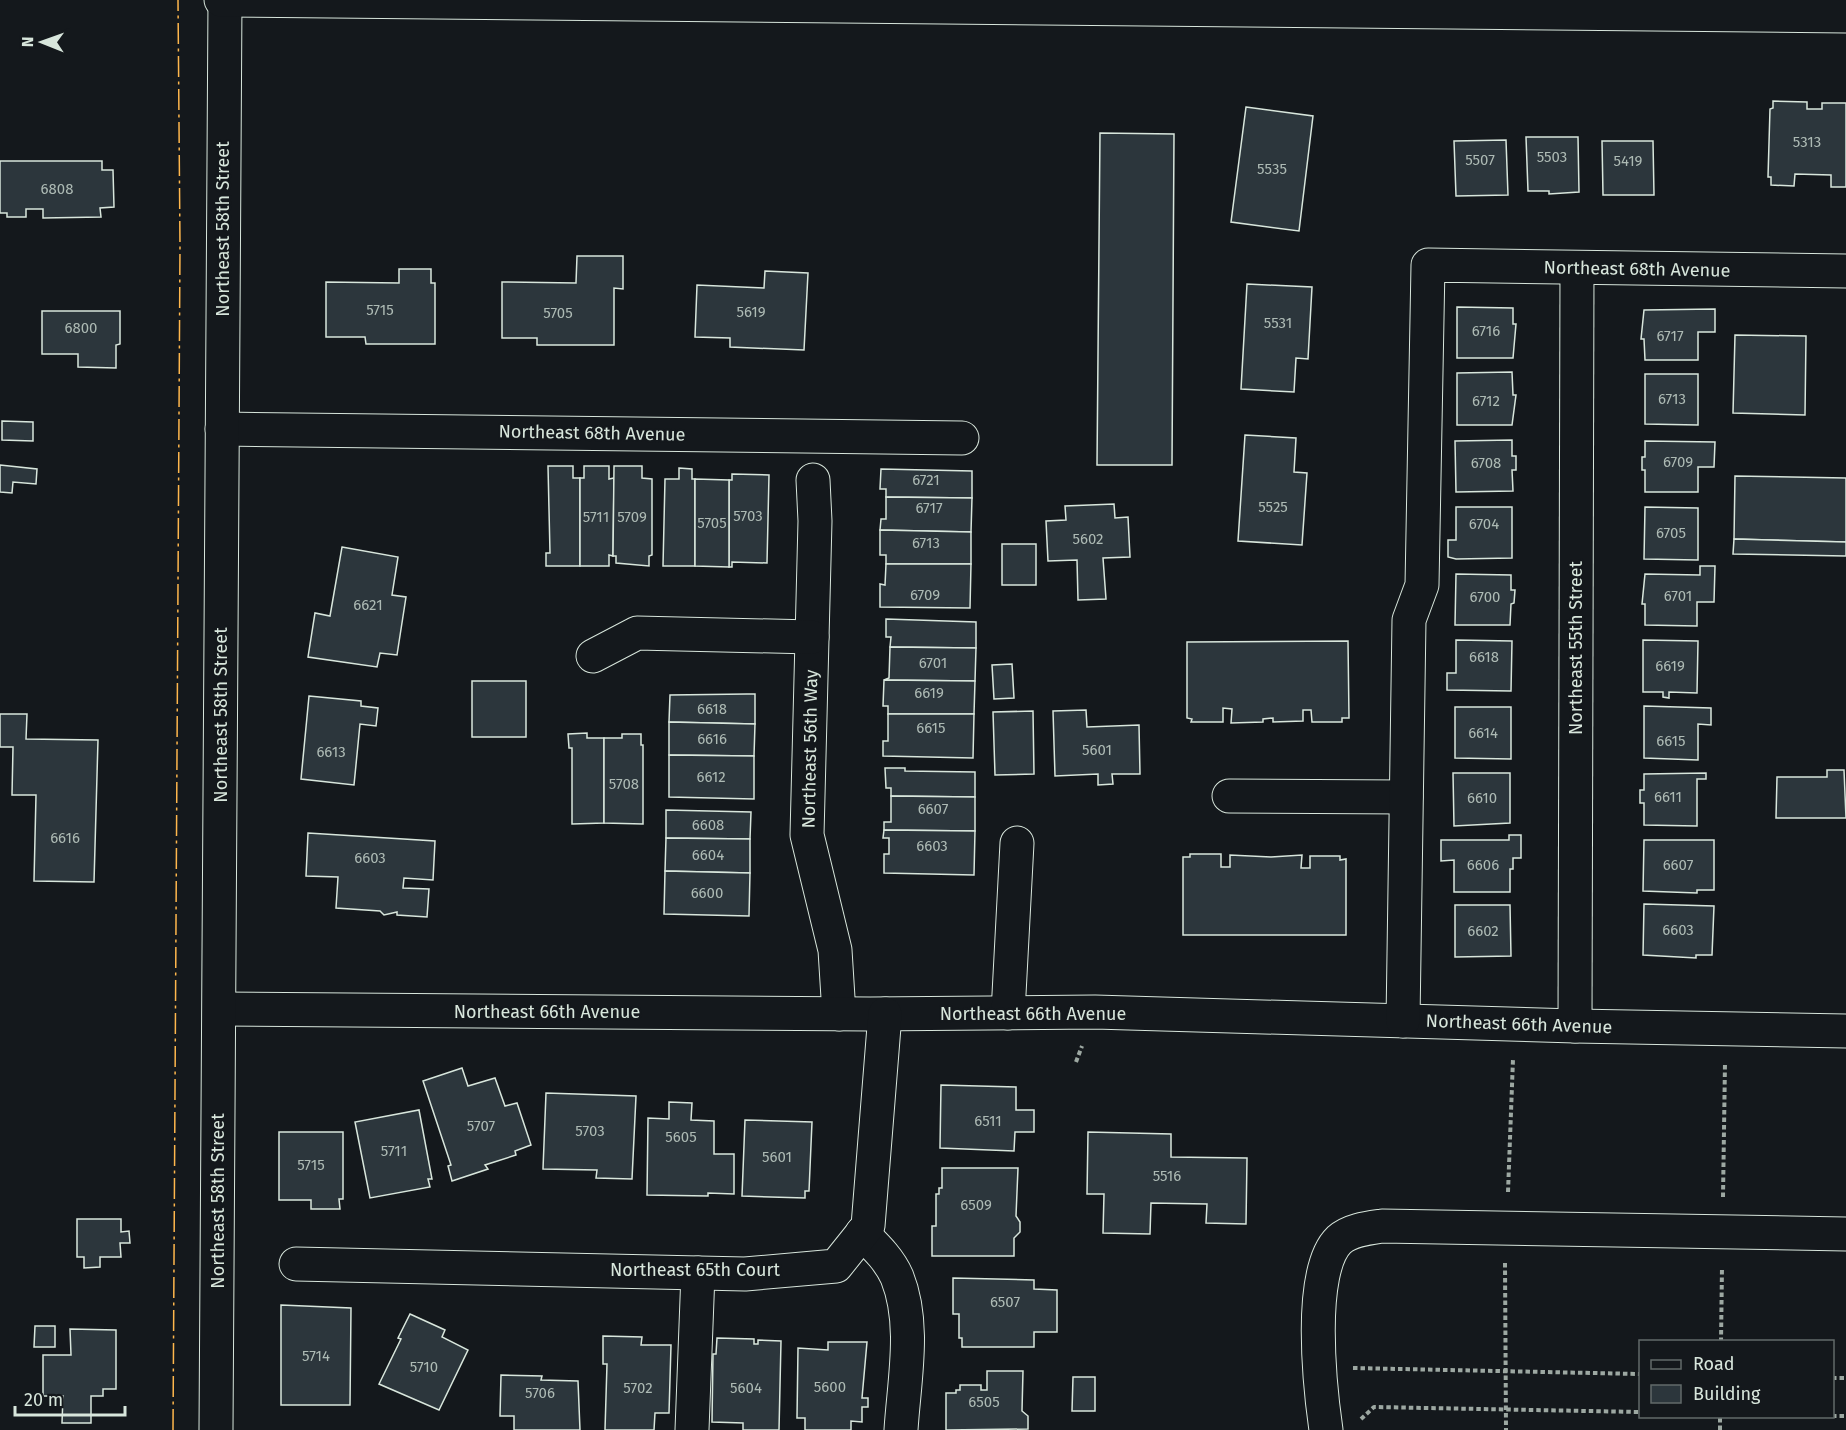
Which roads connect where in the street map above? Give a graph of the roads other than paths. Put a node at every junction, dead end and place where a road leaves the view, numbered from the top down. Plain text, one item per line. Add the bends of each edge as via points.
1 (223, 0) edge
2 (1846, 16) edge
3 (1577, 269) junction
4 (1846, 275) edge
5 (222, 429) junction
6 (962, 438) dead end
7 (813, 480) dead end
8 (812, 637) junction
9 (593, 656) dead end
10 (1229, 796) dead end
11 (1406, 797) junction
12 (1017, 843) dead end
13 (220, 1009) junction
14 (1008, 1013) junction
15 (839, 1014) junction
16 (885, 1014) junction
17 (1403, 1021) junction
18 (1575, 1026) junction
19 (1846, 1031) edge
20 (862, 1233) junction
21 (1846, 1234) edge
22 (296, 1264) dead end
23 (698, 1273) junction
24 (216, 1430) edge
25 (692, 1430) edge
26 (901, 1430) edge
27 (1326, 1430) edge

1 - 2 street
1 - 5 street, Northeast 58th Street
3 - 4 street, Northeast 68th Avenue
3 - 11 street, Northeast 68th Avenue via 1428,265 1422,585 1409,620
3 - 18 street, Northeast 55th Street
5 - 6 street, Northeast 68th Avenue
5 - 13 street, Northeast 58th Street
7 - 8 street, Northeast 56th Way
8 - 9 street via 638,633
8 - 15 street, Northeast 56th Way via 807,835 835,950
10 - 11 street
11 - 17 street
12 - 14 street
13 - 15 street, Northeast 66th Avenue
13 - 24 street, Northeast 58th Street
14 - 16 street, Northeast 66th Avenue
14 - 17 street, Northeast 66th Avenue
15 - 16 street, Northeast 66th Avenue
16 - 20 street via 868,1226
17 - 18 street, Northeast 66th Avenue
18 - 19 street, Northeast 66th Avenue
20 - 23 street, Northeast 65th Court via 836,1266 745,1274
20 - 26 street via 890,1266 904,1301 908,1336
21 - 27 street via 1382,1226 1360,1229 1340,1240 1326,1258 1320,1283 1319,1368
22 - 23 street, Northeast 65th Court
23 - 25 street

